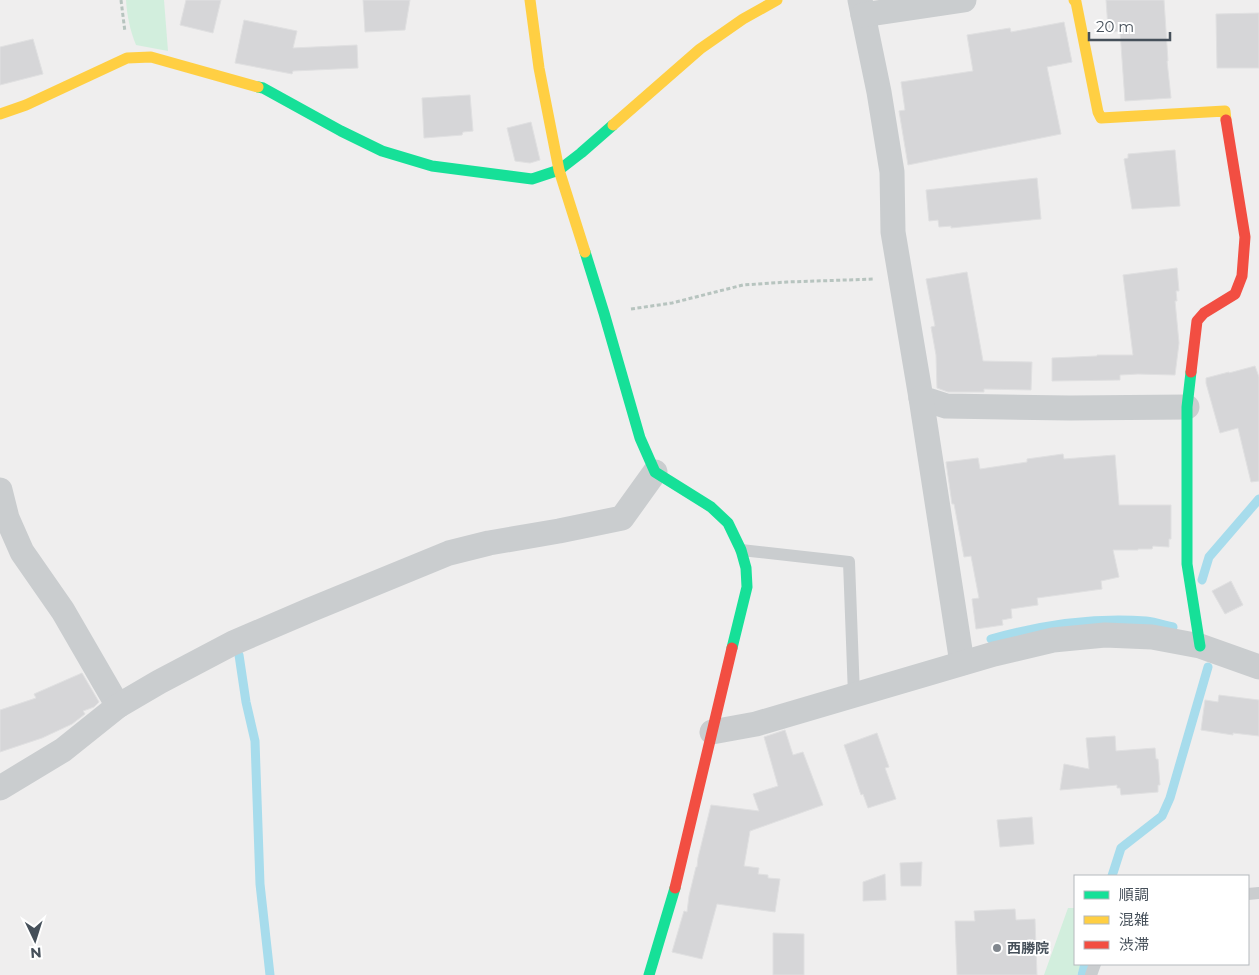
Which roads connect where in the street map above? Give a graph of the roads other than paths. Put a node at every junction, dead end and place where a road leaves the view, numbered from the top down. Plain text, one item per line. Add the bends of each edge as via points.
1 (530, 0) edge
2 (777, 0) edge
3 (964, 0) edge
4 (1074, 0) edge
5 (861, 8) edge
6 (0, 114) edge
7 (558, 170) junction
8 (921, 398) junction
9 (1187, 408) junction
10 (655, 472) junction
11 (0, 490) edge
12 (741, 550) junction
13 (1200, 646) junction
14 (962, 663) junction
15 (1259, 667) edge
16 (854, 695) junction
17 (118, 706) junction
18 (712, 732) junction
19 (0, 788) edge
20 (649, 975) edge

1 - 7 street via 538,68
2 - 7 street via 700,49
3 - 5 street
4 - 9 street via 1101,118 1226,111 1245,237 1242,276 1235,294 1209,309 1197,321
5 - 8 street via 892,172 893,232
6 - 7 street via 128,58 151,57 263,88 382,151 432,166 532,179
7 - 10 street via 640,438
8 - 9 street via 946,406
8 - 14 street
9 - 13 street via 1187,564
10 - 12 street via 711,507 728,523
10 - 17 street via 622,518 449,553 232,643
11 - 17 street via 7,518 22,552 63,611
12 - 16 lane via 849,562
12 - 18 street via 747,587
13 - 14 street via 1152,637 1105,635 1053,640
13 - 15 street
14 - 16 street
16 - 18 street via 756,724
17 - 19 street via 63,750
18 - 20 street via 673,895

